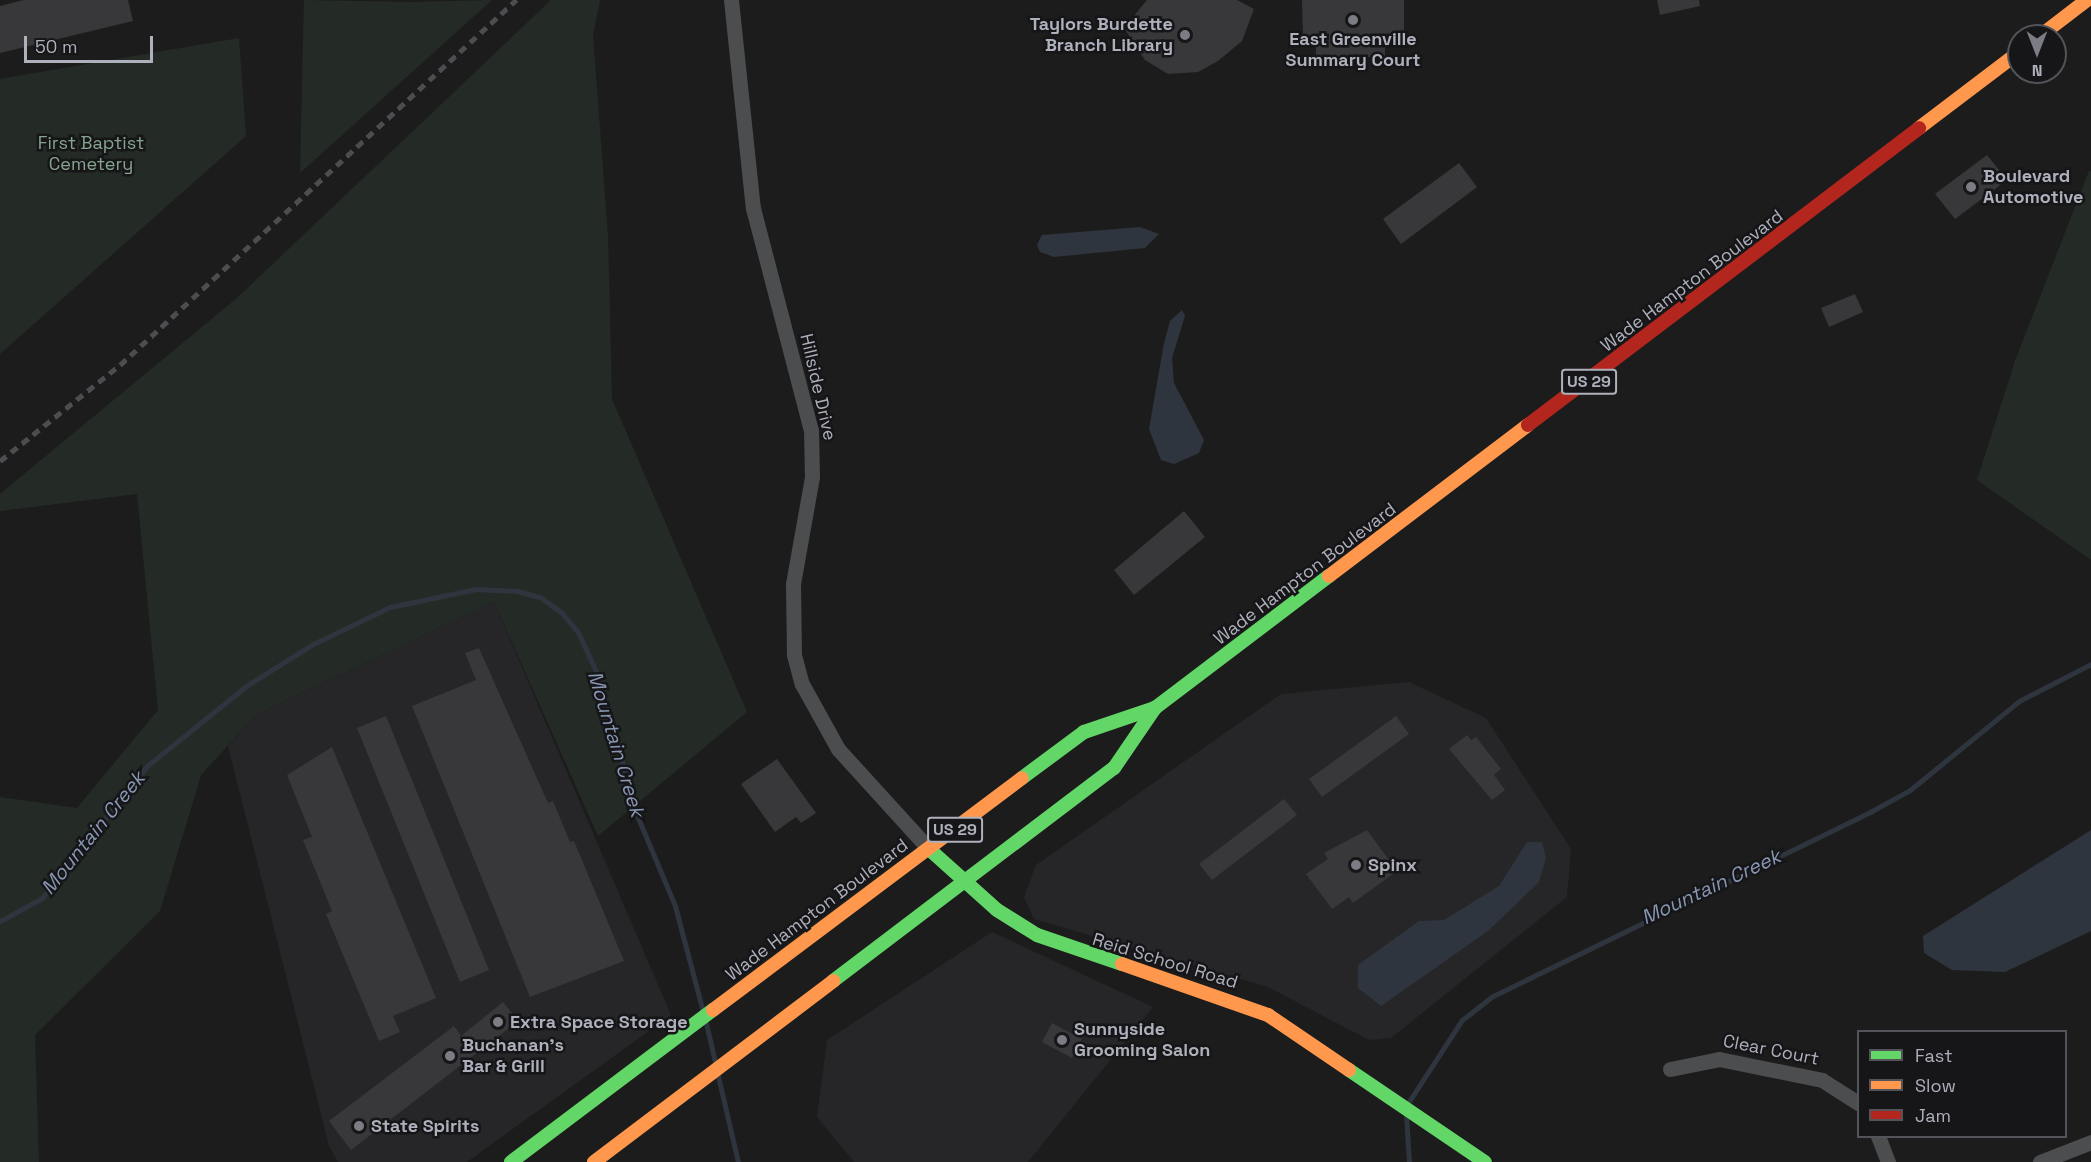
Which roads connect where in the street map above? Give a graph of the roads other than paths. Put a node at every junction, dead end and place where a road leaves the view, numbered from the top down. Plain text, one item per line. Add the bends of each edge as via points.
1 (730, 0) edge
2 (2087, 0) edge
3 (2056, 24) edge
4 (2007, 61) edge
5 (1155, 708) junction
6 (929, 849) junction
7 (965, 881) junction
8 (1670, 1069) dead end
9 (1857, 1101) edge
10 (1878, 1138) edge
11 (2091, 1142) edge
12 (511, 1162) edge
13 (594, 1162) edge
14 (1485, 1162) edge
15 (1888, 1162) edge
16 (2040, 1162) edge

1 - 6 street, Hillside Drive via 753,208 812,438 812,477 793,584 794,654 802,684 838,749
2 - 3 main road
4 - 5 main road, Wade Hampton Boulevard / US 29
5 - 6 main road, Wade Hampton Boulevard / US 29 via 1084,732
5 - 7 main road, Wade Hampton Boulevard / US 29 via 1114,768
6 - 7 main road, Reid School Road
6 - 12 main road, Wade Hampton Boulevard / US 29
7 - 13 main road, Wade Hampton Boulevard / US 29
7 - 14 main road, Reid School Road via 1005,917 1037,935 1094,959 1240,1002 1363,1075
8 - 9 street, Clear Court via 1719,1059 1822,1080
10 - 15 street
11 - 16 street

